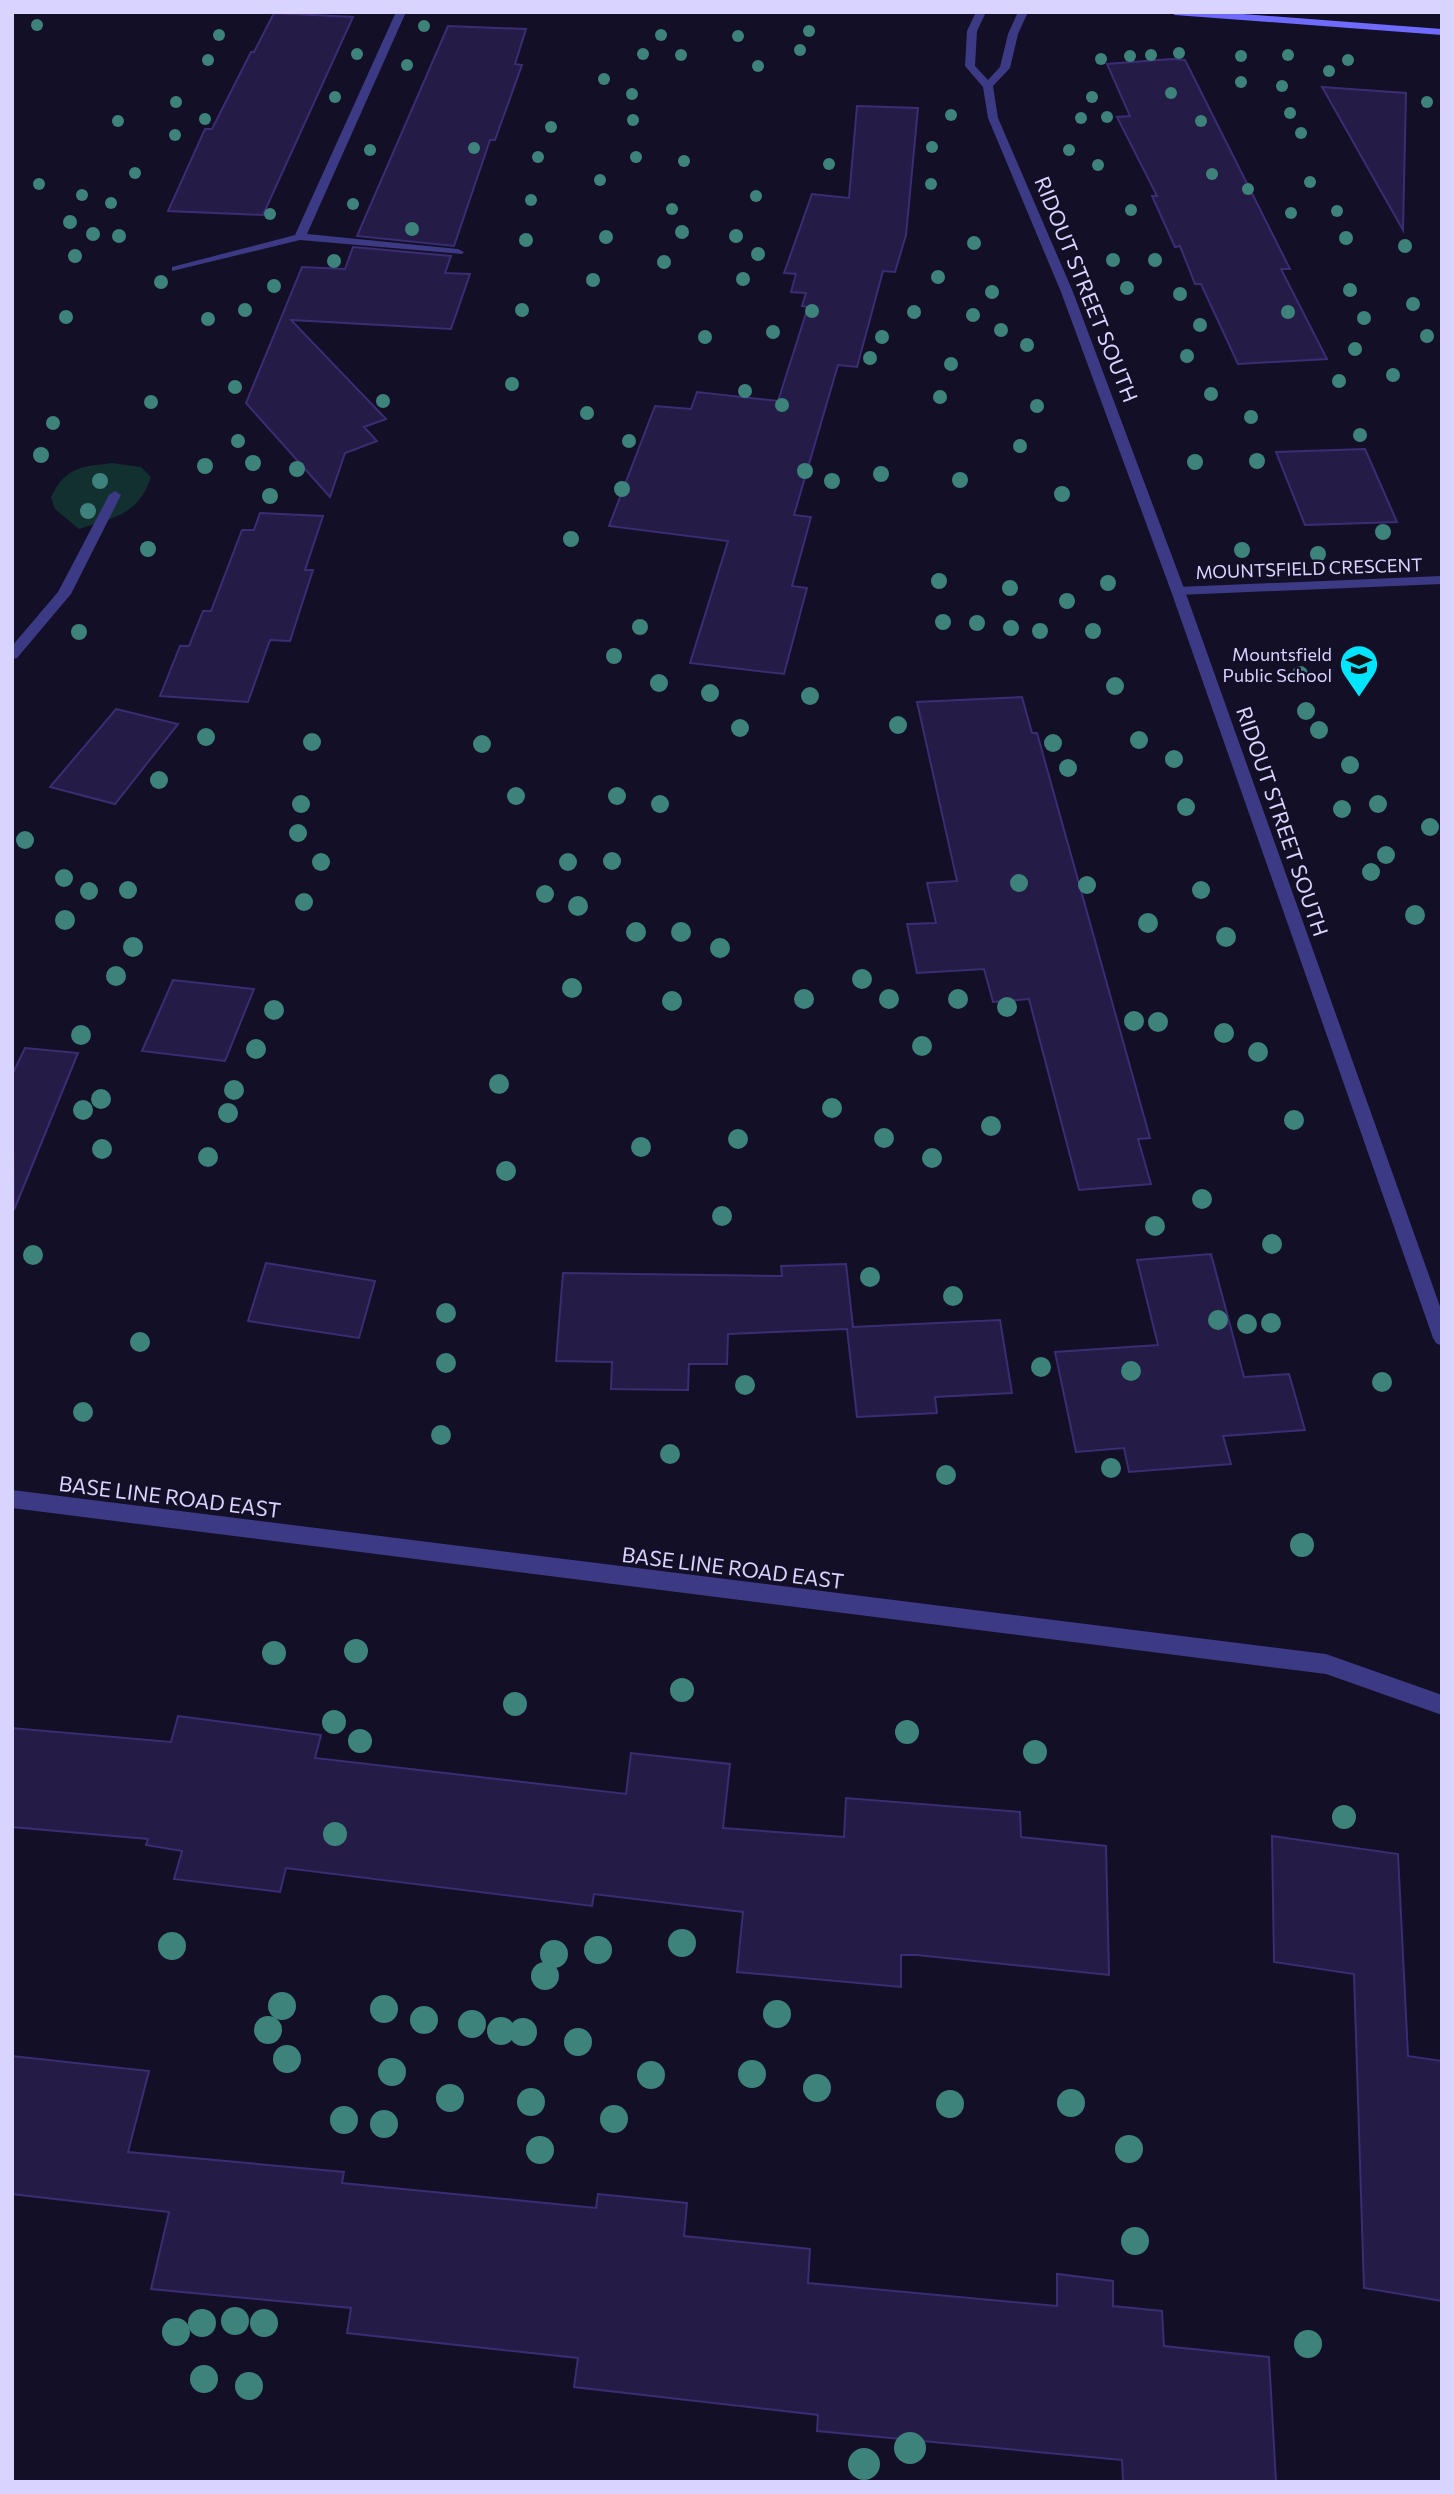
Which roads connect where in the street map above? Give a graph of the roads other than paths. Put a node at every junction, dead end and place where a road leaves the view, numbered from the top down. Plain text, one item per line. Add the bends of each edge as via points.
1 (401, 12) edge
2 (981, 12) edge
3 (1023, 12) edge
4 (1175, 12) edge
5 (1442, 32) edge
6 (988, 86) junction
7 (300, 237) junction
8 (457, 252) dead end
9 (176, 269) dead end
10 (115, 495) dead end
11 (1442, 580) edge
12 (1178, 591) junction
13 (12, 655) edge
14 (1442, 1338) edge
15 (12, 1499) edge
16 (1442, 1705) edge

1 - 7 street
2 - 6 street, RIDOUT STREET SOUTH via 972,31 971,65
3 - 6 street via 1005,68
4 - 5 main road
6 - 12 street, RIDOUT STREET SOUTH via 993,118 1067,292
7 - 8 street
7 - 9 street
10 - 13 street via 64,594
11 - 12 street, MOUNTSFIELD CRESCENT
12 - 14 street, RIDOUT STREET SOUTH
15 - 16 street, BASE LINE ROAD EAST via 1326,1664

